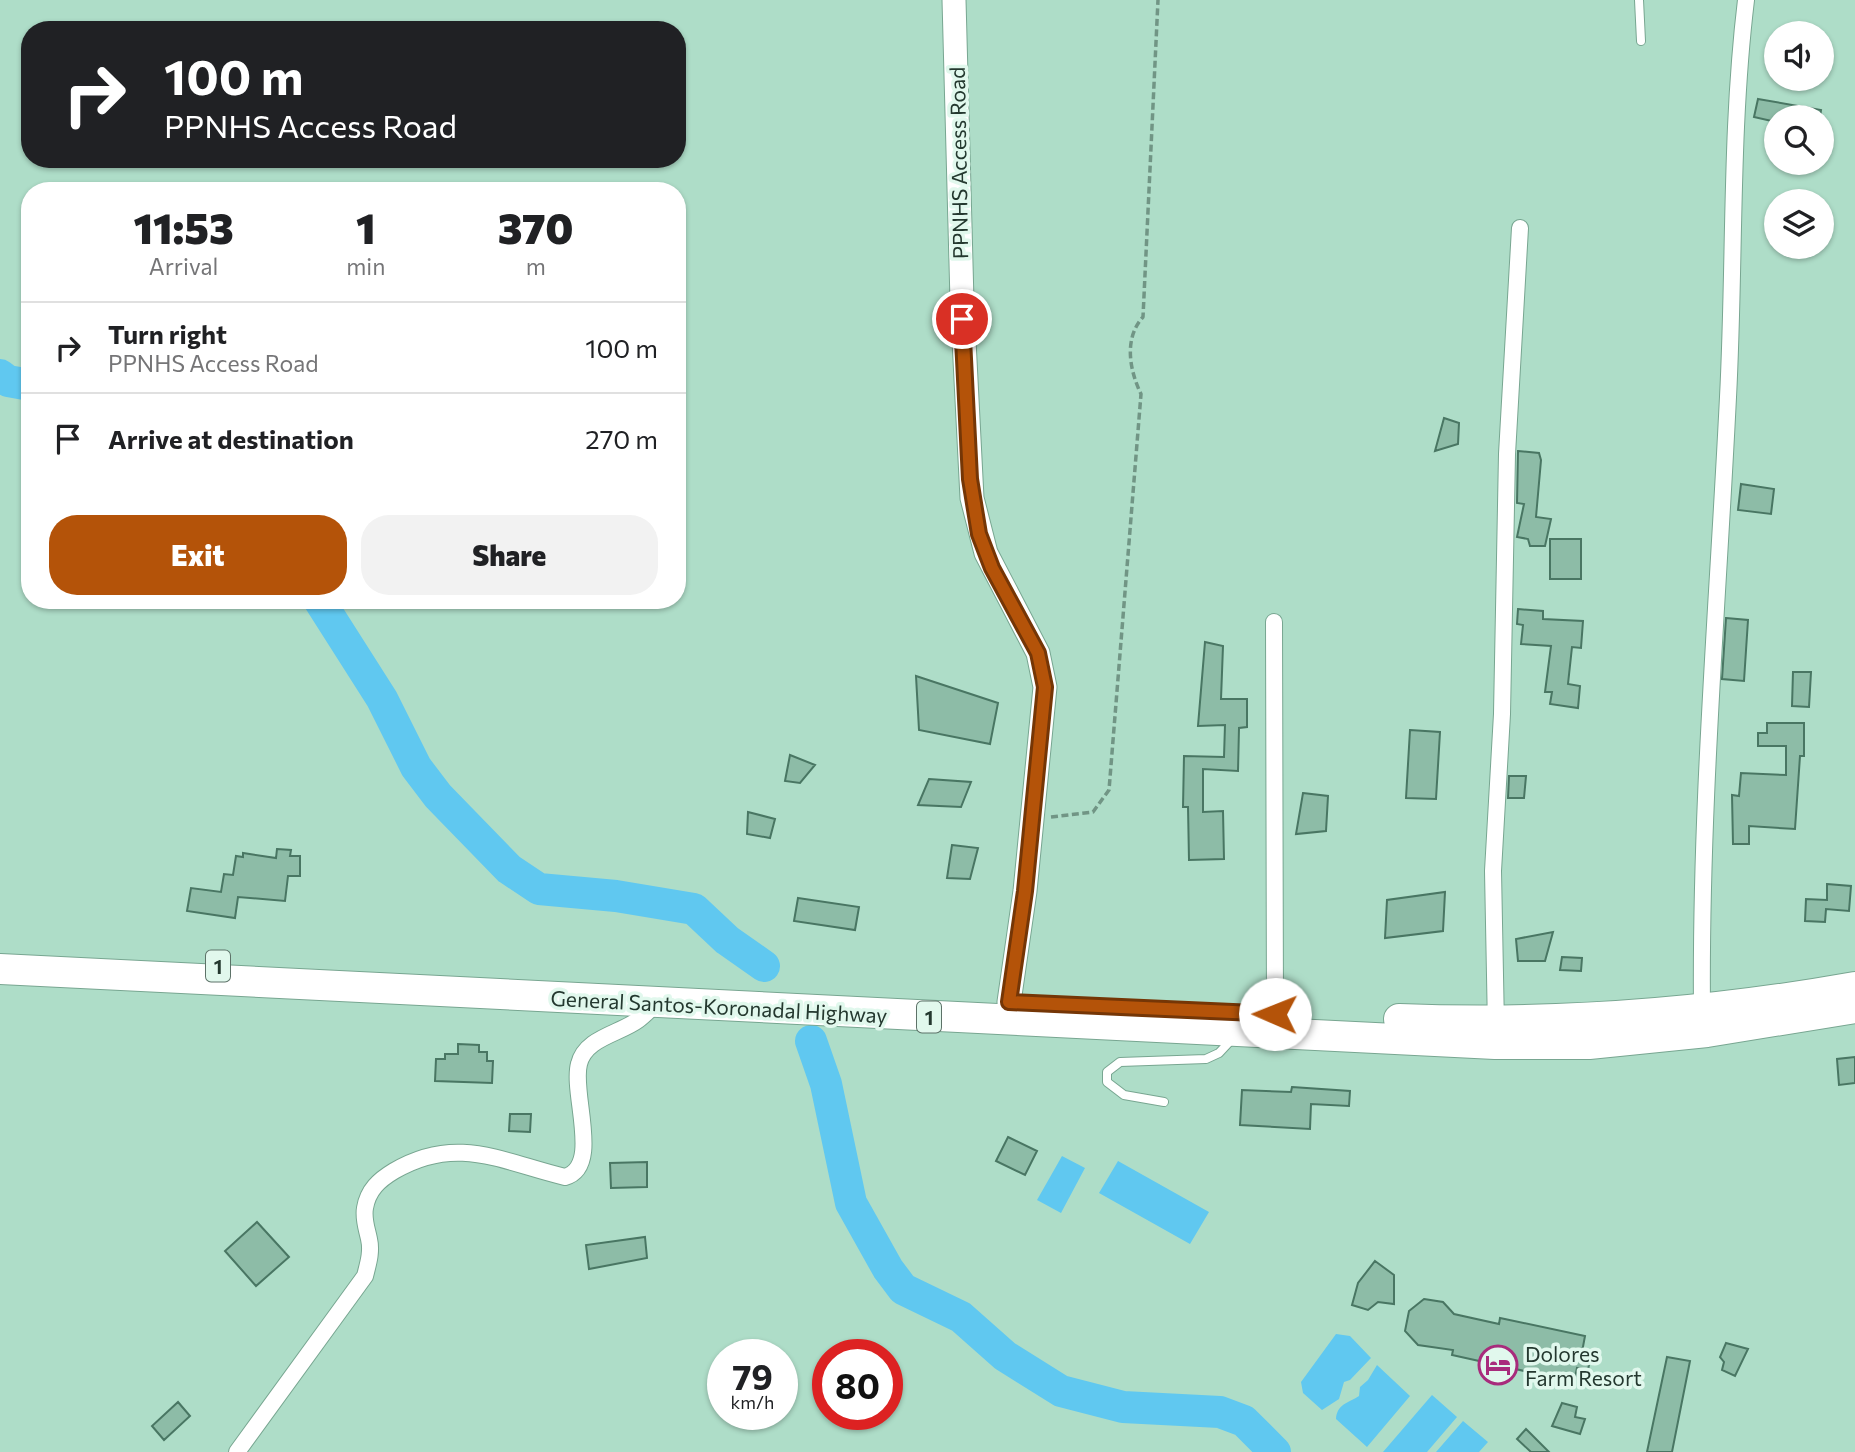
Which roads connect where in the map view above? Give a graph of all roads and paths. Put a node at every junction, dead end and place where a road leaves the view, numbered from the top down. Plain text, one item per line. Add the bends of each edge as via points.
1 (954, 0) edge
2 (1158, 0) edge
3 (1639, 0) edge
4 (1746, 0) edge
5 (1640, 41) dead end
6 (1520, 228) dead end
7 (1274, 622) dead end
8 (1031, 820) junction
9 (0, 954) edge
10 (0, 969) edge
11 (1855, 987) edge
12 (658, 1002) junction
13 (1819, 1003) junction
14 (1855, 1007) edge
15 (1702, 1011) junction
16 (1010, 1012) junction
17 (1275, 1014) junction
18 (1240, 1031) junction
19 (1495, 1033) junction
20 (1164, 1102) dead end
21 (237, 1452) edge

1 - 8 street, PPNHS Access Road via 972,498 986,554 1043,668 1043,718
2 - 8 path via 1143,317 1132,329 1130,373 1141,394 1109,790 1093,812
3 - 5 lane
4 - 15 street via 1736,94 1732,331 1710,691
6 - 19 street via 1507,454 1502,715 1493,871
7 - 17 street
8 - 16 street, PPNHS Access Road
9 - 16 highway, General Santos-Koronadal Highway / 1
10 - 12 highway, General Santos-Koronadal Highway / 1
11 - 13 highway, General Santos-Koronadal Highway / 1
12 - 16 highway, General Santos-Koronadal Highway / 1
12 - 21 street via 582,1056 577,1075 583,1148 580,1169 574,1175 565,1177 485,1153 457,1151 406,1164 370,1190 364,1209 370,1258 365,1276
13 - 14 highway, General Santos-Koronadal Highway / 1
13 - 15 highway, General Santos-Koronadal Highway / 1
13 - 19 highway, General Santos-Koronadal Highway / 1 via 1707,1032 1589,1044
15 - 19 highway, General Santos-Koronadal Highway / 1
16 - 17 highway, General Santos-Koronadal Highway / 1
16 - 18 highway, General Santos-Koronadal Highway / 1
17 - 19 highway, General Santos-Koronadal Highway / 1
18 - 19 highway, General Santos-Koronadal Highway / 1
18 - 20 lane via 1219,1053 1206,1059 1120,1062 1107,1072 1108,1084 1121,1093

